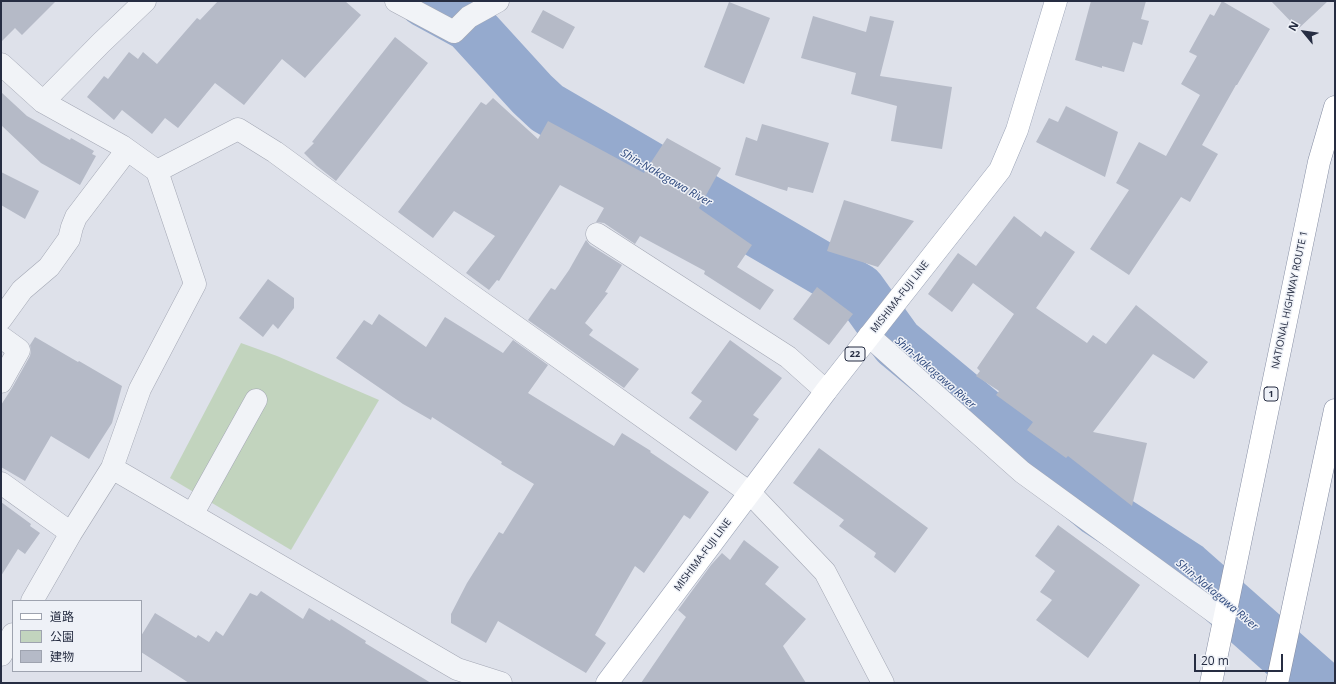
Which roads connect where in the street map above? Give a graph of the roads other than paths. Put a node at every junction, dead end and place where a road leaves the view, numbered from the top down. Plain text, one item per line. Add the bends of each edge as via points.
1 (145, 1) edge
2 (396, 1) edge
3 (498, 1) edge
4 (1056, 1) edge
5 (1, 64) edge
6 (43, 102) junction
7 (1335, 107) edge
8 (127, 150) junction
9 (156, 171) junction
10 (597, 234) dead end
11 (1, 319) edge
12 (869, 336) junction
13 (1, 337) edge
14 (1, 382) edge
15 (826, 391) junction
16 (256, 400) dead end
17 (1335, 410) edge
18 (112, 468) junction
19 (1, 483) edge
20 (750, 493) junction
21 (192, 515) junction
22 (71, 532) junction
23 (33, 600) edge
24 (1224, 619) junction
25 (12, 636) edge
26 (1, 655) edge
27 (501, 683) edge
28 (607, 683) edge
29 (884, 683) edge
30 (1211, 683) edge
31 (1277, 683) edge

1 - 6 street
2 - 3 street via 454,32 469,16
4 - 12 main road, MISHIMA-FUJI LINE / 22 via 1017,130 1000,170
5 - 6 street
6 - 8 street
7 - 24 main road, NATIONAL HIGHWAY ROUTE 1 / 1 via 1318,170
8 - 9 street
8 - 11 street via 76,216 69,239 49,267 22,290
9 - 18 street via 195,284 140,389
9 - 20 street via 238,129 275,152
10 - 15 street via 788,357
12 - 15 main road, MISHIMA-FUJI LINE / 22
12 - 24 street via 1022,472
13 - 14 street via 19,350
15 - 20 main road, MISHIMA-FUJI LINE / 22
16 - 21 street
17 - 31 main road
18 - 21 street
18 - 22 street
19 - 22 street
20 - 28 main road, MISHIMA-FUJI LINE / 22
20 - 29 street via 825,572
21 - 27 street via 457,669
22 - 23 street
24 - 30 main road, NATIONAL HIGHWAY ROUTE 1 / 1
25 - 26 street

